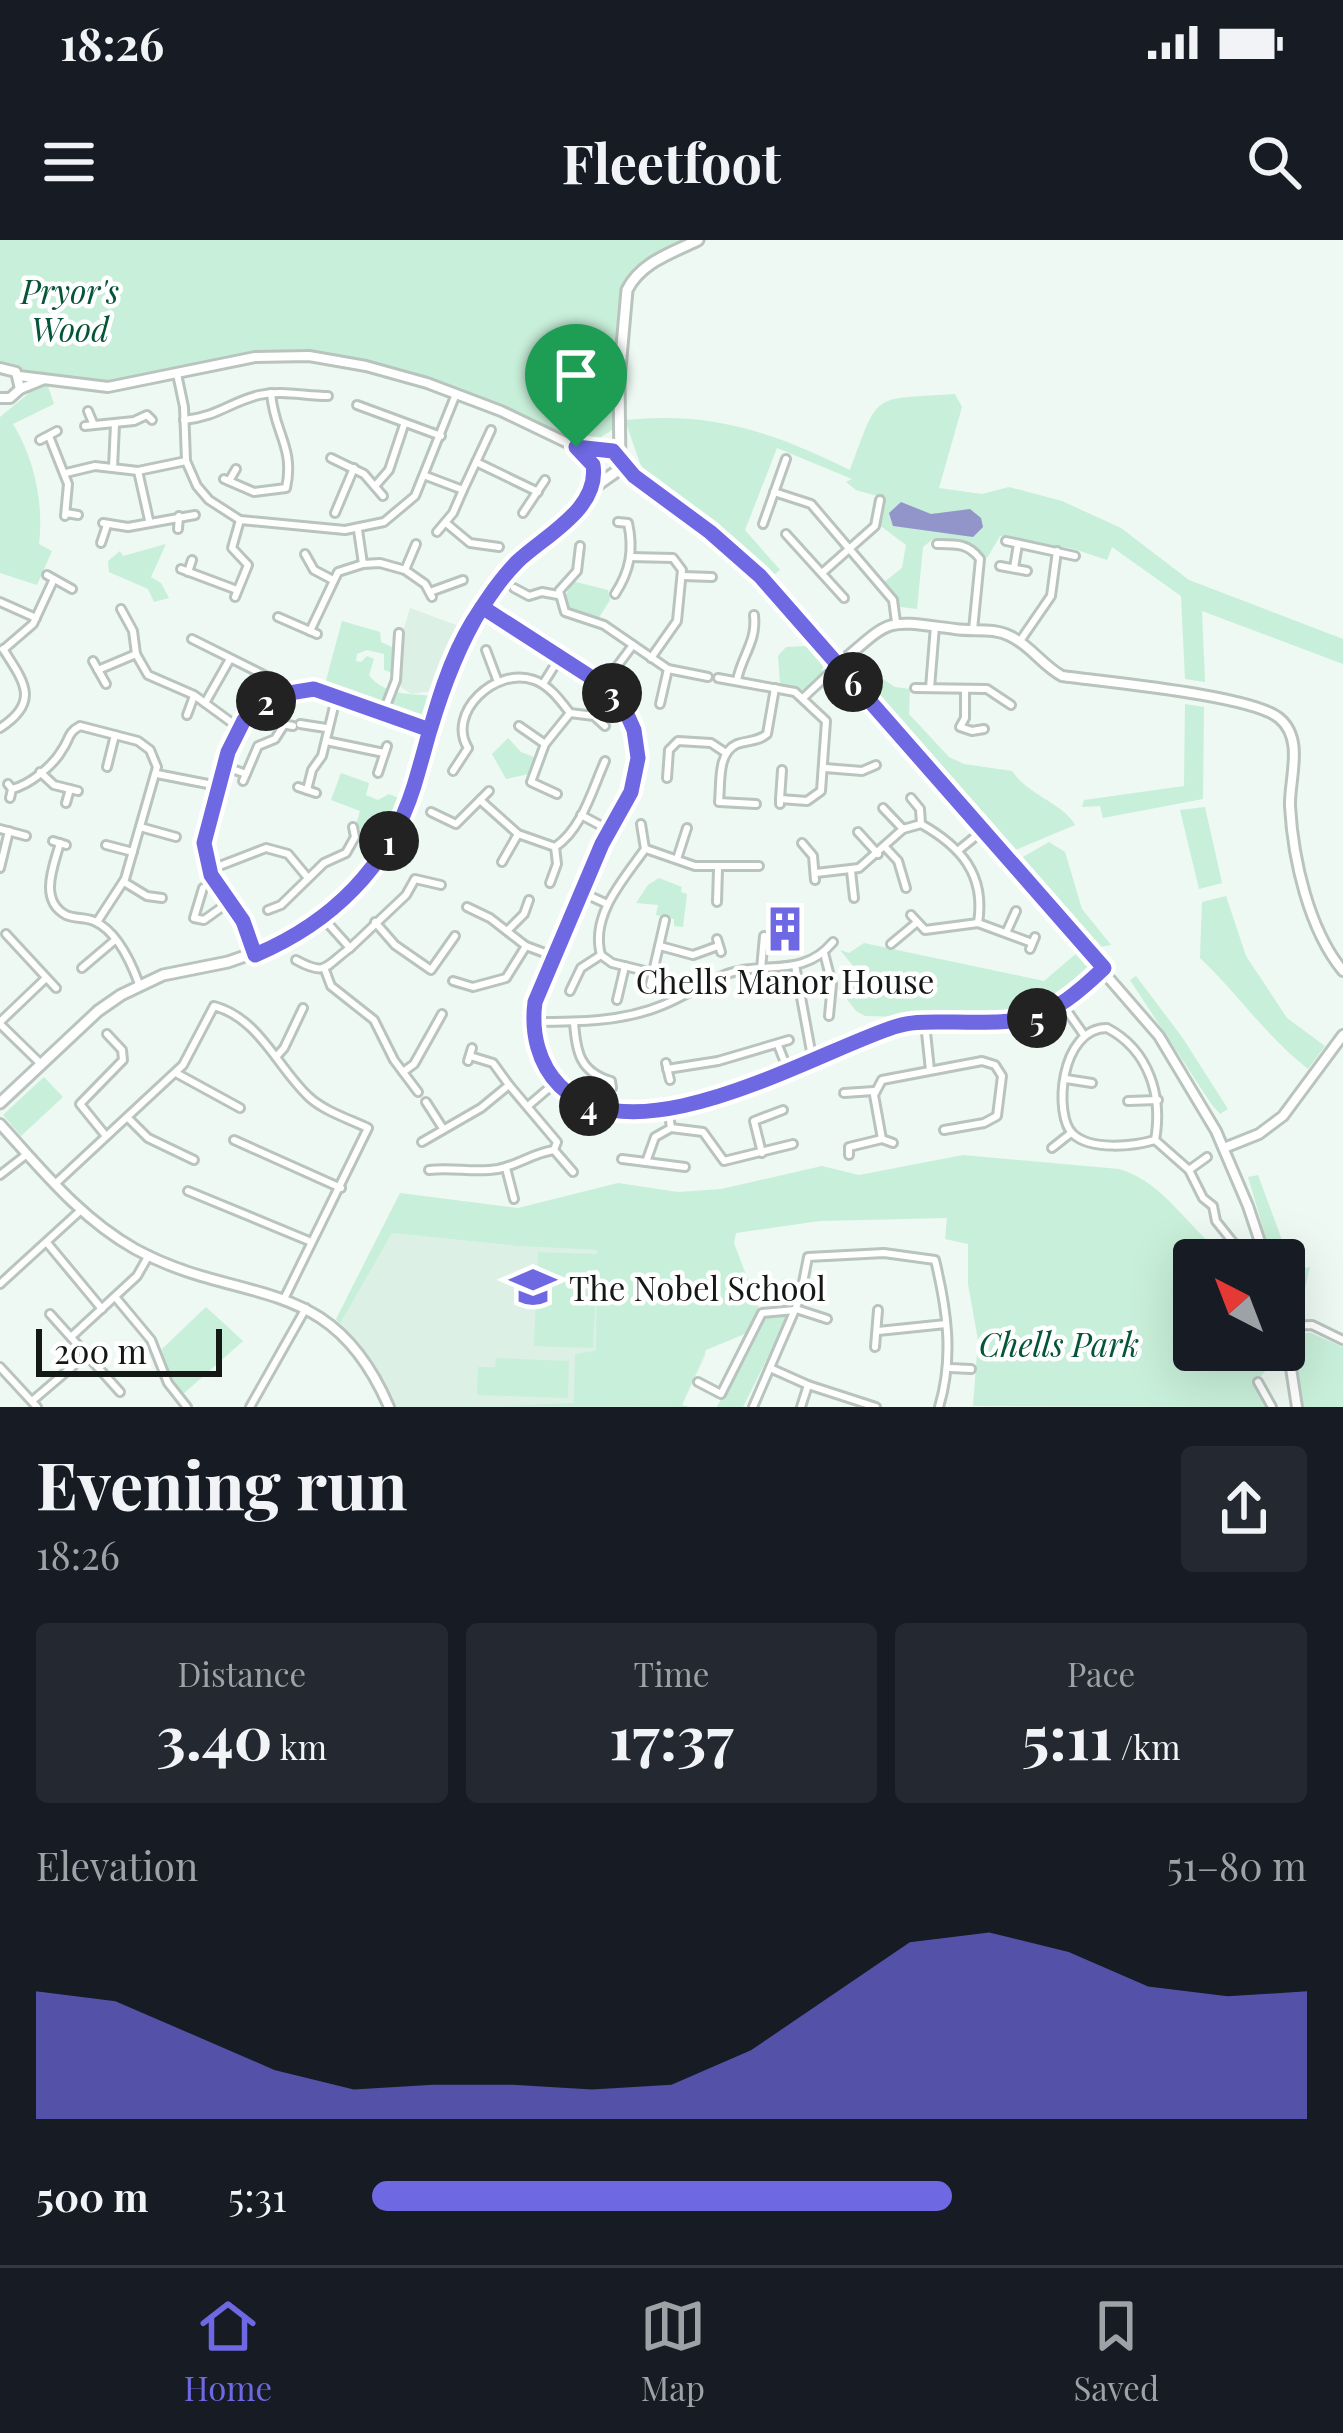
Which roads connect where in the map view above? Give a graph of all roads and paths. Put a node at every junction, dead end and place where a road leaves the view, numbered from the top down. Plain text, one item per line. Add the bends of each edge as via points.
1 (698, 240) edge
2 (0, 368) edge
3 (177, 374) junction
4 (19, 376) junction
5 (44, 380) junction
6 (20, 389) junction
7 (271, 393) junction
8 (456, 394) junction
9 (3, 401) edge
10 (357, 406) dead end
11 (322, 408) dead end
12 (88, 411) dead end
13 (149, 415) dead end
14 (184, 420) junction
15 (115, 422) junction
16 (404, 425) junction
17 (491, 430) dead end
18 (618, 434) junction
19 (49, 436) dead end
20 (441, 436) junction
21 (576, 447) junction
22 (604, 450) junction
23 (331, 458) dead end
24 (786, 459) dead end
25 (186, 461) junction
26 (620, 461) junction
27 (476, 462) junction
28 (594, 467) junction
29 (113, 468) junction
30 (354, 468) junction
31 (236, 469) dead end
32 (138, 471) junction
33 (66, 473) junction
34 (426, 476) junction
35 (613, 476) junction
36 (634, 476) junction
37 (544, 480) dead end
38 (375, 486) junction
39 (593, 488) junction
40 (463, 490) junction
41 (538, 492) junction
42 (775, 492) junction
43 (383, 496) dead end
44 (880, 500) dead end
45 (334, 506) dead end
46 (523, 513) dead end
47 (78, 515) dead end
48 (195, 515) dead end
49 (179, 516) junction
50 (240, 520) junction
51 (150, 521) junction
52 (618, 522) dead end
53 (446, 523) junction
54 (763, 524) dead end
55 (178, 530) dead end
56 (358, 530) junction
57 (437, 532) dead end
58 (786, 534) dead end
59 (490, 535) dead end
60 (1006, 542) dead end
61 (101, 543) dead end
62 (416, 544) dead end
63 (937, 544) dead end
64 (1018, 544) junction
65 (580, 546) dead end
66 (850, 549) junction
67 (1057, 551) junction
68 (305, 554) dead end
69 (630, 556) junction
70 (1075, 556) dead end
71 (192, 560) dead end
72 (363, 564) junction
73 (1000, 566) dead end
74 (1014, 568) junction
75 (405, 570) junction
76 (1027, 571) dead end
77 (822, 573) junction
78 (683, 576) junction
79 (712, 577) dead end
80 (333, 580) junction
81 (463, 580) dead end
82 (514, 588) dead end
83 (72, 589) dead end
84 (615, 594) dead end
85 (559, 595) junction
86 (844, 598) dead end
87 (0, 602) edge
88 (482, 607) junction
89 (121, 615) dead end
90 (278, 617) dead end
91 (36, 618) junction
92 (757, 621) dead end
93 (896, 622) junction
94 (935, 626) junction
95 (973, 630) junction
96 (399, 633) dead end
97 (193, 639) dead end
98 (1020, 641) junction
99 (633, 645) junction
100 (1, 650) edge
101 (486, 650) dead end
102 (136, 654) junction
103 (560, 657) junction
104 (651, 658) junction
105 (230, 659) junction
106 (93, 661) dead end
107 (838, 665) junction
108 (668, 669) junction
109 (98, 670) junction
110 (737, 680) junction
111 (276, 681) dead end
112 (498, 682) junction
113 (106, 684) dead end
114 (543, 684) junction
115 (603, 685) junction
116 (775, 688) junction
117 (915, 688) dead end
118 (930, 688) junction
119 (965, 690) junction
120 (337, 694) junction
121 (194, 695) junction
122 (803, 698) junction
123 (205, 703) junction
124 (660, 704) dead end
125 (1013, 706) dead end
126 (570, 713) junction
127 (187, 716) dead end
128 (382, 716) junction
129 (519, 726) dead end
130 (605, 726) dead end
131 (0, 728) edge
132 (239, 728) junction
133 (326, 728) junction
134 (985, 728) dead end
135 (430, 730) junction
136 (115, 735) junction
137 (326, 741) junction
138 (475, 741) dead end
139 (545, 745) junction
140 (468, 748) junction
141 (726, 753) junction
142 (106, 760) dead end
143 (605, 761) dead end
144 (876, 765) dead end
145 (224, 766) junction
146 (825, 768) junction
147 (782, 770) dead end
148 (453, 771) dead end
149 (40, 772) junction
150 (378, 773) dead end
151 (157, 774) junction
152 (521, 777) dead end
153 (667, 778) dead end
154 (531, 782) junction
155 (218, 786) junction
156 (10, 790) dead end
157 (307, 790) dead end
158 (489, 791) dead end
159 (557, 794) dead end
160 (911, 798) dead end
161 (480, 800) junction
162 (67, 803) dead end
163 (756, 804) dead end
164 (884, 808) dead end
165 (431, 812) dead end
166 (581, 815) junction
167 (456, 824) junction
168 (921, 824) junction
169 (140, 827) junction
170 (353, 827) dead end
171 (4, 830) edge
172 (608, 830) junction
173 (644, 830) dead end
174 (903, 830) junction
175 (464, 832) dead end
176 (683, 832) dead end
177 (858, 832) dead end
178 (982, 832) junction
179 (518, 834) junction
180 (26, 836) dead end
181 (176, 837) dead end
182 (60, 843) dead end
183 (802, 843) dead end
184 (106, 845) dead end
185 (555, 847) junction
186 (645, 849) junction
187 (960, 849) junction
188 (882, 850) junction
189 (133, 852) junction
190 (676, 859) junction
191 (502, 862) dead end
192 (759, 866) dead end
193 (0, 868) edge
194 (718, 868) junction
195 (209, 870) junction
196 (851, 872) junction
197 (308, 878) junction
198 (909, 881) dead end
199 (124, 882) junction
200 (550, 883) dead end
201 (441, 885) dead end
202 (203, 888) dead end
203 (581, 892) junction
204 (714, 897) dead end
205 (162, 898) dead end
206 (854, 898) dead end
207 (529, 900) dead end
208 (229, 902) junction
209 (607, 904) junction
210 (467, 907) dead end
211 (273, 910) dead end
212 (1014, 912) dead end
213 (911, 915) dead end
214 (324, 919) junction
215 (664, 920) dead end
216 (97, 922) junction
217 (375, 922) junction
218 (978, 923) junction
219 (915, 924) junction
220 (507, 931) junction
221 (1006, 933) junction
222 (455, 936) dead end
223 (764, 936) dead end
224 (7, 938) dead end
225 (116, 940) junction
226 (833, 942) dead end
227 (1032, 943) dead end
228 (891, 944) dead end
229 (526, 946) junction
230 (660, 946) junction
231 (719, 946) dead end
232 (350, 948) junction
233 (824, 953) junction
234 (255, 955) junction
235 (602, 955) junction
236 (553, 956) junction
237 (296, 960) dead end
238 (85, 963) dead end
239 (795, 965) junction
240 (625, 966) junction
241 (1104, 968) junction
242 (761, 969) junction
243 (325, 970) junction
244 (1343, 971) edge
245 (653, 973) junction
246 (45, 979) junction
247 (453, 981) dead end
248 (139, 984) junction
249 (650, 986) dead end
250 (56, 988) dead end
251 (570, 992) dead end
252 (219, 997) dead end
253 (617, 1000) dead end
254 (1063, 1005) junction
255 (214, 1006) junction
256 (303, 1008) dead end
257 (442, 1014) dead end
258 (829, 1016) dead end
259 (534, 1022) junction
260 (574, 1022) junction
261 (0, 1023) edge
262 (925, 1023) junction
263 (107, 1034) dead end
264 (1084, 1035) junction
265 (1343, 1035) edge
266 (789, 1040) dead end
267 (778, 1045) junction
268 (470, 1055) dead end
269 (275, 1058) junction
270 (813, 1063) junction
271 (42, 1065) junction
272 (929, 1070) junction
273 (403, 1072) junction
274 (789, 1072) junction
275 (176, 1073) junction
276 (1065, 1079) junction
277 (670, 1080) dead end
278 (556, 1082) junction
279 (1092, 1083) dead end
280 (508, 1085) junction
281 (612, 1088) dead end
282 (874, 1091) junction
283 (418, 1092) dead end
284 (844, 1093) dead end
285 (1158, 1100) junction
286 (1128, 1101) dead end
287 (426, 1102) dead end
288 (0, 1103) edge
289 (528, 1106) junction
290 (668, 1107) junction
291 (239, 1108) dead end
292 (783, 1110) dead end
293 (127, 1117) junction
294 (0, 1124) edge
295 (442, 1127) junction
296 (368, 1128) junction
297 (671, 1129) junction
298 (944, 1130) dead end
299 (378, 1132) dead end
300 (1070, 1133) junction
301 (106, 1136) junction
302 (882, 1139) junction
303 (1155, 1140) junction
304 (234, 1141) dead end
305 (422, 1142) dead end
306 (893, 1143) dead end
307 (793, 1144) dead end
308 (1052, 1148) dead end
309 (1224, 1148) junction
310 (554, 1150) junction
311 (762, 1153) junction
312 (27, 1154) junction
313 (850, 1155) dead end
314 (1207, 1157) dead end
315 (194, 1160) dead end
316 (622, 1160) dead end
317 (646, 1162) junction
318 (685, 1167) dead end
319 (506, 1168) junction
320 (429, 1170) dead end
321 (1190, 1171) junction
322 (572, 1172) dead end
323 (0, 1175) edge
324 (55, 1184) junction
325 (341, 1188) junction
326 (188, 1191) dead end
327 (1218, 1197) dead end
328 (514, 1199) dead end
329 (1213, 1206) junction
330 (80, 1211) junction
331 (1228, 1239) edge
332 (1258, 1239) edge
333 (309, 1241) junction
334 (48, 1244) junction
335 (148, 1255) junction
336 (0, 1284) edge
337 (116, 1298) junction
338 (284, 1299) junction
339 (306, 1308) junction
340 (102, 1309) junction
341 (795, 1309) junction
342 (878, 1310) dead end
343 (50, 1314) dead end
344 (827, 1319) dead end
345 (947, 1324) junction
346 (1305, 1325) edge
347 (878, 1330) junction
348 (71, 1337) junction
349 (1343, 1340) edge
350 (874, 1347) dead end
351 (87, 1354) junction
352 (0, 1367) edge
353 (770, 1368) junction
354 (950, 1368) junction
355 (971, 1369) dead end
356 (1291, 1371) edge
357 (698, 1382) dead end
358 (1258, 1382) dead end
359 (808, 1385) junction
360 (120, 1392) dead end
361 (34, 1404) edge
362 (187, 1407) edge
363 (250, 1407) edge
364 (388, 1407) edge
365 (752, 1407) edge
366 (801, 1407) edge
367 (876, 1407) edge
368 (939, 1407) edge
369 (1272, 1407) edge
370 (1297, 1407) edge

1 - 18 main road via 644,267 628,290
2 - 4 street
3 - 5 street via 108,387
3 - 8 street via 255,356 310,356
3 - 14 street
4 - 5 street
4 - 6 street
5 - 6 street
6 - 9 street
7 - 11 street via 326,396
7 - 14 street
7 - 31 street via 291,458 286,488 254,492 226,480
8 - 20 street
8 - 21 street
10 - 16 street
12 - 15 street via 89,425
13 - 15 street
14 - 25 street
15 - 29 street
16 - 20 street
16 - 38 street
17 - 27 street
18 - 22 main road
18 - 26 main road
19 - 33 street
20 - 34 street
21 - 22 street
21 - 28 street
22 - 26 main road
22 - 28 main road
23 - 30 street
24 - 42 street
25 - 32 street
25 - 50 street via 209,500
26 - 35 main road
26 - 36 street
27 - 40 street
27 - 41 street
28 - 35 main road
28 - 39 main road
29 - 32 street
29 - 33 street
30 - 38 street
30 - 45 street
32 - 51 street
33 - 47 street via 66,514
34 - 40 street
34 - 56 street via 400,512
35 - 36 street
35 - 39 main road
36 - 107 street via 728,546
37 - 41 street
38 - 43 street
39 - 88 main road
40 - 53 street
41 - 46 street
42 - 54 street
42 - 66 street via 811,504
44 - 66 street via 875,526
48 - 49 street
49 - 51 street
49 - 55 street
50 - 56 street
50 - 71 street via 232,548 248,566 236,594 184,570
51 - 61 street via 105,524
52 - 69 street via 628,523
53 - 57 street
53 - 59 street via 470,543 494,546
56 - 72 street
58 - 77 street
60 - 64 street
62 - 75 street
63 - 95 street via 961,544 980,559
64 - 67 street
64 - 74 street
65 - 85 street via 578,568
66 - 77 street
66 - 93 street via 892,600
67 - 70 street
67 - 98 street via 1051,596
68 - 80 street
69 - 78 street via 673,558
69 - 84 street
72 - 75 street
72 - 80 street
73 - 74 street
74 - 76 street
75 - 81 street via 431,595
77 - 86 street
78 - 79 street
78 - 104 street via 677,621
80 - 90 street via 314,633
82 - 85 street
83 - 91 street via 50,578
85 - 99 street via 567,614
87 - 91 street
88 - 103 street
88 - 135 main road
89 - 102 street
91 - 100 street
92 - 110 street
93 - 94 street
93 - 107 street
94 - 95 street
94 - 118 street
95 - 98 street
96 - 128 street via 396,680
97 - 105 street
98 - 244 street via 1062,676 1211,696 1280,718 1294,754 1290,806 1302,873 1322,942
99 - 104 street
99 - 115 street
100 - 131 street via 26,700
101 - 112 street
102 - 109 street
102 - 121 street via 155,682
103 - 114 street
103 - 115 street
104 - 108 street
105 - 111 street
105 - 123 street
106 - 109 street
107 - 122 street
107 - 178 street
108 - 110 street
108 - 124 street
109 - 113 street
110 - 116 street
112 - 114 street via 524,677
112 - 140 street via 480,692 462,723
114 - 126 street
115 - 172 street via 626,712 638,758 631,792
116 - 122 street
116 - 141 street via 765,737
117 - 118 street
118 - 119 street
119 - 125 street via 987,689
119 - 134 street via 960,727
120 - 128 street
120 - 132 street via 286,692
120 - 133 street
121 - 123 street
121 - 127 street
122 - 146 street via 827,723
123 - 132 street
126 - 130 street
126 - 139 street
128 - 135 street
129 - 139 street
132 - 145 street
133 - 137 street
133 - 145 street via 288,724 258,746 244,778
135 - 214 main road via 388,842
136 - 142 street
136 - 149 street via 74,728
136 - 151 street via 147,747
137 - 150 street via 386,750
137 - 157 street
138 - 140 street
139 - 154 street
140 - 148 street
141 - 153 street via 711,743 678,741 669,750
141 - 163 street via 719,802
143 - 166 street
144 - 146 street
145 - 155 street
146 - 147 street via 823,788 807,801 780,802
149 - 156 street
149 - 162 street via 74,790
151 - 155 street
151 - 169 street
152 - 154 street
154 - 159 street
155 - 195 street via 205,836
158 - 161 street
160 - 168 street
161 - 167 street
161 - 179 street
164 - 174 street
165 - 167 street
166 - 172 street
166 - 185 street
167 - 175 street
168 - 174 street
168 - 187 street
169 - 181 street
169 - 189 street
170 - 197 street via 352,847
171 - 180 street
171 - 193 street
172 - 203 street
173 - 186 street
174 - 188 street
176 - 190 street
177 - 188 street
178 - 187 street
178 - 241 street
179 - 185 street
179 - 191 street
182 - 216 street via 49,887 54,903 66,915
183 - 196 street via 816,877
184 - 189 street
185 - 200 street
186 - 190 street
186 - 209 street
187 - 218 street via 977,882
188 - 196 street
188 - 198 street
189 - 199 street
190 - 194 street
192 - 194 street
194 - 204 street
195 - 197 street via 261,848 292,857
195 - 208 street
196 - 206 street
197 - 211 street
199 - 205 street
199 - 216 street
201 - 217 street via 411,877 406,895
202 - 208 street via 194,918
203 - 209 street
203 - 236 street
207 - 220 street via 526,915
208 - 234 street
209 - 235 street
210 - 220 street
212 - 221 street
213 - 219 street
214 - 232 street
214 - 234 main road
215 - 230 street
216 - 225 street
217 - 222 street via 431,970
217 - 232 street
218 - 219 street
218 - 221 street
219 - 228 street
220 - 229 street
221 - 227 street
223 - 242 street
224 - 246 street
225 - 238 street
225 - 248 street
226 - 233 street
229 - 236 street
229 - 247 street via 506,978 473,987
230 - 231 street via 693,955
230 - 245 street
232 - 243 street
233 - 239 street
233 - 258 street
234 - 248 main road
235 - 240 street
235 - 251 street via 581,968
236 - 259 street
237 - 243 street
239 - 242 street
239 - 270 street
240 - 245 street
240 - 253 street
241 - 254 street
241 - 309 street via 1180,1066
242 - 260 street via 731,972 658,1007
243 - 273 street via 331,986 377,1017 377,1037
245 - 249 street
246 - 250 street
246 - 261 street
248 - 271 main road
252 - 255 street
254 - 262 street via 1019,1022
254 - 264 street
255 - 269 street via 243,1018
255 - 275 street
256 - 269 street
257 - 273 street
259 - 260 street
259 - 278 street
260 - 281 street via 585,1068
261 - 271 street
262 - 270 street via 893,1028
262 - 272 street
263 - 301 street via 122,1060 80,1104
264 - 276 street via 1070,1049
264 - 285 street via 1107,1028 1127,1041
265 - 309 street via 1283,1116
266 - 267 street
267 - 274 street
267 - 277 street via 666,1066
268 - 280 street via 493,1063
269 - 296 street via 314,1102
270 - 274 street
271 - 288 main road
272 - 282 street via 884,1078
272 - 298 street via 982,1061 1002,1076 994,1119
273 - 283 street
274 - 290 street
275 - 291 street
275 - 293 street
276 - 279 street
276 - 300 street
278 - 289 street
278 - 290 street via 608,1112
280 - 289 street
280 - 295 street
282 - 284 street
282 - 302 street
285 - 286 street
285 - 303 street
287 - 295 street
289 - 310 street
290 - 297 street
292 - 311 street via 754,1121
293 - 301 street
293 - 315 street via 148,1138
294 - 312 street
295 - 305 street
296 - 299 street
296 - 325 street
297 - 311 street via 703,1132 724,1161
297 - 317 street via 655,1137
300 - 303 street via 1092,1143
300 - 308 street
301 - 324 street
302 - 306 street
302 - 313 street via 849,1147
303 - 321 street
304 - 325 street
307 - 311 street
309 - 332 street
310 - 319 street
310 - 322 street
312 - 323 street
312 - 324 street
314 - 321 street
316 - 317 street
317 - 318 street
319 - 320 street
319 - 328 street
321 - 329 street
324 - 330 street
325 - 333 street
326 - 333 street
327 - 329 street
329 - 331 street
330 - 334 street
330 - 335 street
333 - 338 street
334 - 336 street
334 - 340 street
335 - 337 street
335 - 338 street
337 - 340 street
337 - 362 street via 151,1340 167,1383
338 - 339 street
339 - 363 street
339 - 364 street via 349,1342
340 - 348 street
341 - 344 street
341 - 345 street via 808,1257 930,1257
341 - 353 street
341 - 357 street via 762,1312 721,1394
342 - 347 street
343 - 348 street
345 - 347 street
345 - 354 street
346 - 349 street
347 - 350 street
348 - 351 street
351 - 360 street
351 - 361 street
352 - 361 street
353 - 359 street
353 - 365 street
354 - 355 street
354 - 368 street
356 - 370 street
358 - 369 street
359 - 366 street
359 - 367 street

